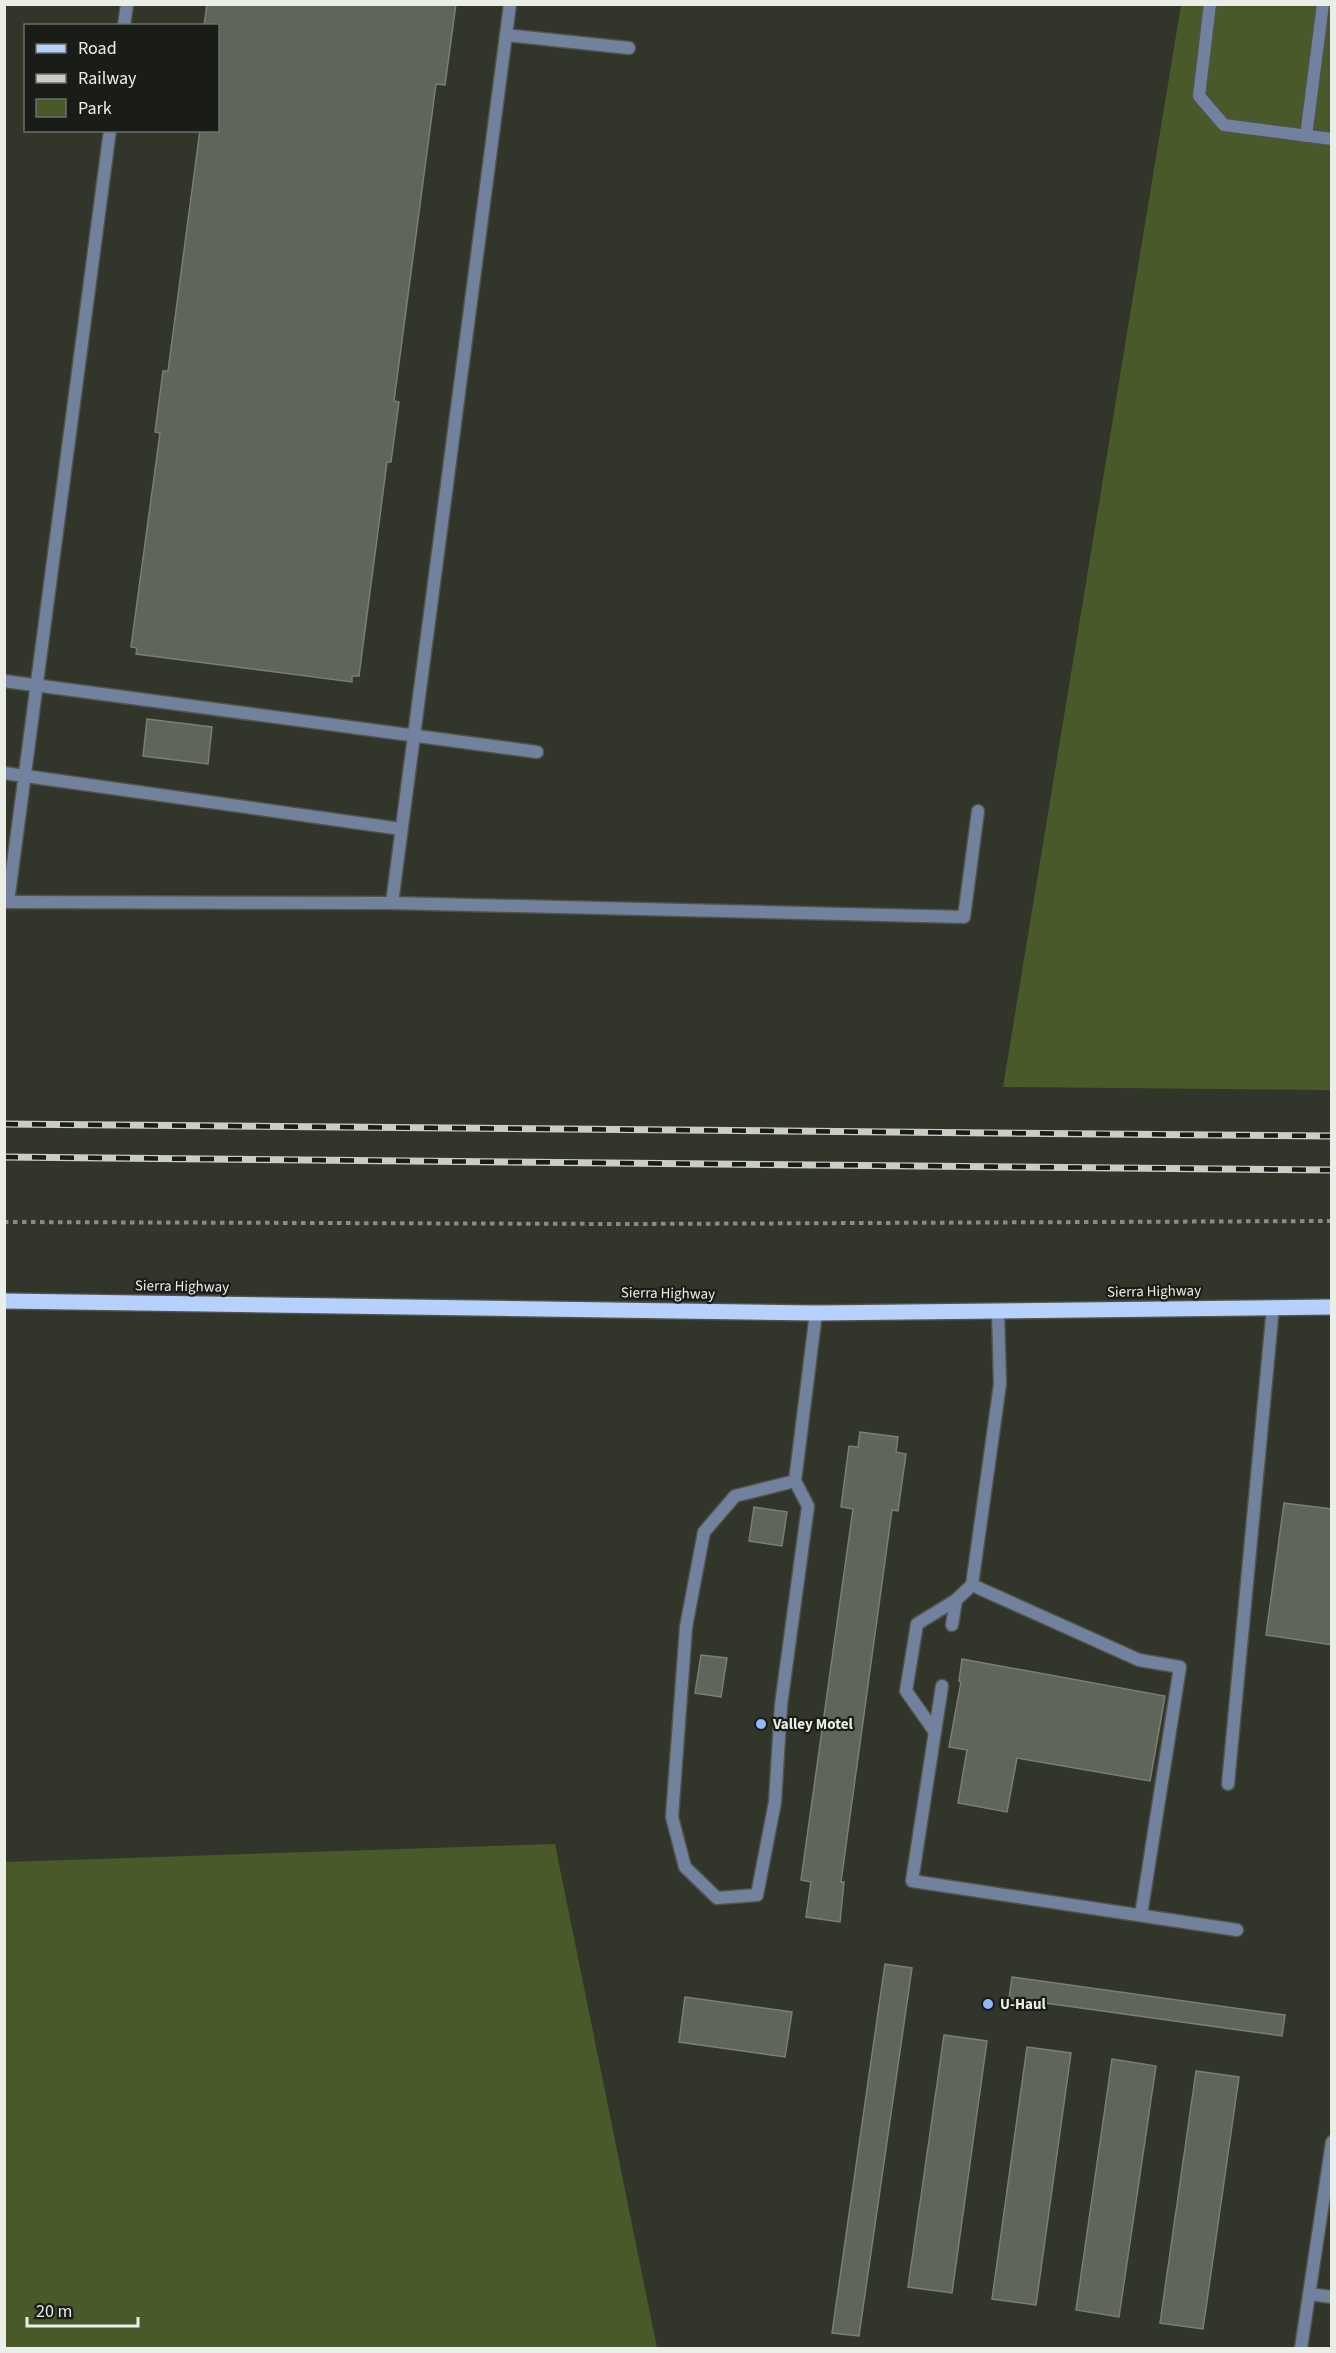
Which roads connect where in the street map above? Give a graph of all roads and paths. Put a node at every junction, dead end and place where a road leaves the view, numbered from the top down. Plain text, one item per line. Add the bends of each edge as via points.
1 (127, 4) edge
2 (510, 4) edge
3 (1210, 4) edge
4 (1323, 4) edge
5 (124, 24) edge
6 (506, 35) junction
7 (629, 48) dead end
8 (110, 132) edge
9 (1306, 136) junction
10 (1332, 139) edge
11 (4, 681) edge
12 (35, 686) junction
13 (413, 735) junction
14 (537, 752) dead end
15 (4, 773) edge
16 (24, 776) junction
17 (978, 811) dead end
18 (401, 829) junction
19 (6, 902) edge
20 (392, 903) junction
21 (1332, 1221) edge
22 (4, 1222) edge
23 (4, 1301) edge
24 (1273, 1307) junction
25 (1332, 1307) edge
26 (998, 1311) junction
27 (816, 1313) junction
28 (795, 1481) junction
29 (972, 1585) junction
30 (956, 1600) junction
31 (952, 1624) dead end
32 (942, 1686) dead end
33 (935, 1732) junction
34 (1228, 1784) dead end
35 (1141, 1915) junction
36 (1237, 1930) dead end
37 (1332, 2142) edge
38 (1309, 2294) junction
39 (1332, 2296) edge
40 (1301, 2349) edge

1 - 5 lane
2 - 6 lane
3 - 9 lane via 1199,96 1224,125
4 - 9 lane
6 - 7 lane
6 - 13 lane
8 - 12 lane
9 - 10 lane
11 - 12 lane
12 - 13 lane
12 - 16 lane
13 - 14 lane
13 - 18 lane
15 - 16 lane
16 - 18 lane
16 - 19 lane
17 - 20 lane via 964,917
18 - 20 lane
19 - 20 lane
21 - 22 path
23 - 27 main road, Sierra Highway
24 - 25 main road, Sierra Highway
24 - 26 main road, Sierra Highway
24 - 34 lane
26 - 27 main road, Sierra Highway
26 - 29 lane via 1000,1384
27 - 28 lane
28 - 28 lane via 808,1506 782,1705 775,1802 757,1895 717,1898 685,1867 672,1817 686,1626 701,1544 704,1532 735,1496
29 - 30 lane
29 - 35 lane via 1138,1660 1180,1667
30 - 31 lane
30 - 33 lane via 917,1624 906,1691
32 - 33 lane
33 - 35 lane via 912,1881
35 - 36 lane
37 - 38 lane
38 - 39 lane
38 - 40 lane

